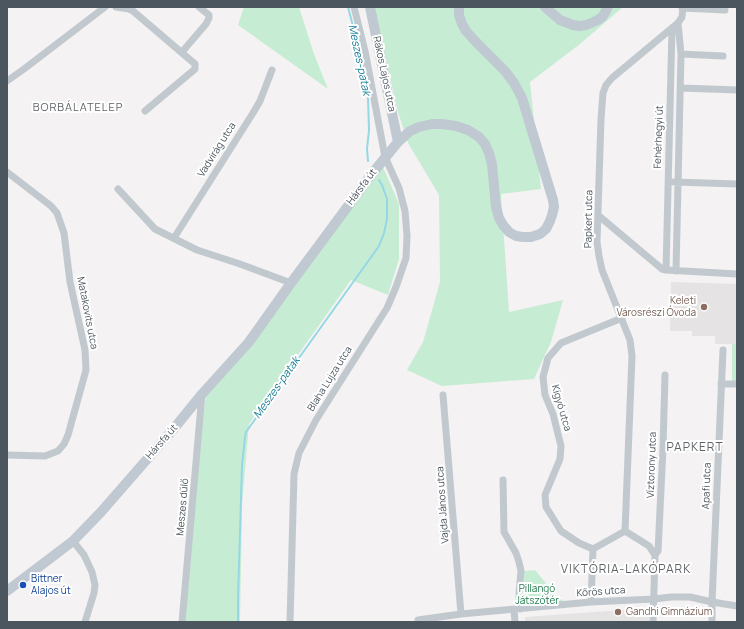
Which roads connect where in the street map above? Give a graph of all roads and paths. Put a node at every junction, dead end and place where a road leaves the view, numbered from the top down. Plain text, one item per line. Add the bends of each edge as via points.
1 (105, 7) edge
2 (116, 7) edge
3 (200, 7) edge
4 (354, 7) edge
5 (370, 7) edge
6 (459, 7) edge
7 (545, 7) edge
8 (608, 7) edge
9 (682, 7) edge
10 (134, 8) edge
11 (725, 10) dead end
12 (675, 26) junction
13 (182, 52) junction
14 (681, 54) junction
15 (723, 56) dead end
16 (272, 70) dead end
17 (7, 81) edge
18 (680, 88) junction
19 (737, 90) edge
20 (145, 111) dead end
21 (398, 142) junction
22 (385, 157) junction
23 (7, 172) edge
24 (668, 182) junction
25 (678, 182) junction
26 (737, 184) edge
27 (118, 189) dead end
28 (599, 216) junction
29 (174, 238) junction
30 (666, 270) junction
31 (676, 271) junction
32 (737, 274) edge
33 (291, 283) junction
34 (622, 318) junction
35 (722, 350) dead end
36 (665, 375) dead end
37 (721, 384) junction
38 (737, 384) edge
39 (202, 394) junction
40 (444, 395) dead end
41 (7, 455) edge
42 (503, 480) dead end
43 (625, 531) junction
44 (73, 540) junction
45 (593, 549) junction
46 (655, 555) junction
47 (7, 591) edge
48 (654, 599) junction
49 (591, 602) junction
50 (712, 602) junction
51 (737, 606) edge
52 (517, 609) junction
53 (461, 614) junction
54 (418, 621) edge
55 (85, 622) edge
56 (182, 622) edge
57 (290, 622) edge
58 (514, 622) edge
59 (653, 622) edge
60 (712, 622) edge

1 - 17 street
2 - 10 street
3 - 13 street via 209,14 209,18
4 - 22 street, Blaha Lujza utca
5 - 21 street, Rákos Lajos utca
6 - 21 street, Hársfa út via 459,15 466,30 505,71 522,98 553,200 554,207 546,229 532,237 523,237 509,232 503,225 496,207 489,153 482,140 468,130 432,124 410,131
7 - 8 street via 560,20 579,26 598,20
9 - 11 street, Fehérhegyi út
9 - 12 street, Fehérhegyi út via 682,17
10 - 13 street
12 - 14 street
12 - 24 street, Fehérhegyi út
12 - 28 street, Papkert utca via 612,78 603,93
13 - 20 street via 195,64 195,69
14 - 15 street
14 - 18 street
16 - 29 street, Vadvirág utca via 253,113
18 - 19 street
18 - 25 street
21 - 22 street, Hársfa út
22 - 33 street, Hársfa út
22 - 57 street, Blaha Lujza utca via 399,188 405,212 406,258 387,308 316,420 299,453 294,474
23 - 41 street, Matakovits utca via 58,212 85,350 86,370 68,435 58,451 45,456
24 - 25 street
24 - 30 street, Fehérhegyi út
25 - 26 street
25 - 31 street
27 - 29 street via 155,229
28 - 30 street
28 - 34 street, Papkert utca via 598,242 602,270
29 - 33 street via 197,250
30 - 31 street
31 - 32 street
33 - 39 street, Hársfa út via 249,342
34 - 43 street, Papkert utca via 630,340 632,356
34 - 45 street, Kígyó utca via 561,343 548,358 543,376 545,395 561,446 560,459 545,495 546,507 561,531
35 - 37 street, Apafi utca
36 - 46 street, Víztorony utca via 658,551
37 - 38 street
37 - 50 street, Apafi utca
39 - 44 street, Hársfa út
39 - 56 street, Meszes dűlő
40 - 53 street, Vajda János utca
42 - 52 street via 504,532 516,553 521,571
43 - 45 street
43 - 46 street via 648,546
44 - 47 street, Hársfa út
44 - 55 street via 84,555 95,585
45 - 49 street
46 - 48 street, Víztorony utca
48 - 49 street, Kőrös utca
48 - 50 street, Kőrös utca via 690,597
48 - 59 street, Víztorony utca
49 - 52 street, Kőrös utca
50 - 51 street, Kőrös utca
50 - 60 street, Apafi utca
52 - 53 street, Kőrös utca
52 - 58 street
53 - 54 street, Kőrös utca

